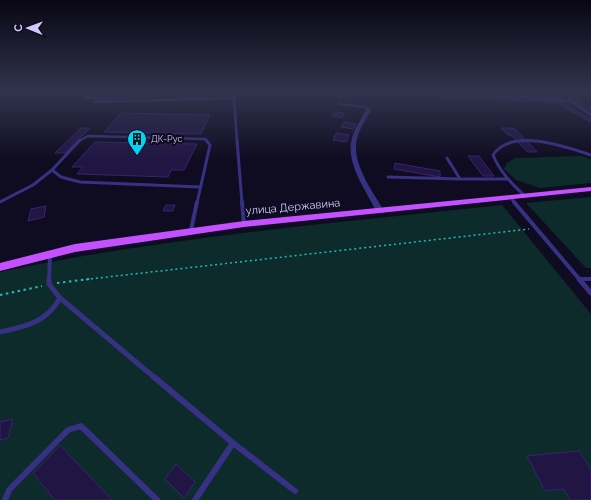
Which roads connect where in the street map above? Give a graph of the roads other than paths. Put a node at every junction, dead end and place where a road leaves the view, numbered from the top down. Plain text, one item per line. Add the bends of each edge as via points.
1 (235, 114) edge
2 (367, 114) edge
3 (591, 155) edge
4 (447, 158) dead end
5 (52, 170) junction
6 (388, 177) dead end
7 (460, 179) junction
8 (506, 179) junction
9 (200, 187) junction
10 (591, 189) edge
11 (525, 196) junction
12 (511, 198) junction
13 (0, 202) edge
14 (380, 211) junction
15 (244, 224) junction
16 (191, 230) junction
17 (50, 254) junction
18 (0, 267) edge
19 (579, 279) junction
20 (591, 279) edge
21 (591, 293) edge
22 (60, 298) junction
23 (0, 332) edge
24 (233, 443) junction
25 (294, 491) dead end
26 (5, 500) edge
27 (157, 500) edge
28 (195, 500) edge

1 - 15 lane
2 - 14 street via 354,138 353,157
3 - 8 lane via 567,146 541,142 510,142 500,146 493,155
4 - 7 lane
5 - 9 lane via 56,175 80,182
5 - 9 lane via 88,136 200,138 210,145
5 - 13 lane via 33,185
6 - 7 lane
7 - 8 lane
8 - 11 lane
9 - 16 lane
10 - 11 main road, улица Державина
11 - 12 main road, улица Державина
12 - 14 main road, улица Державина
12 - 19 lane
14 - 15 main road, улица Державина
15 - 16 main road, улица Державина
16 - 17 main road, улица Державина
17 - 18 main road, улица Державина
17 - 22 lane via 49,284
19 - 20 lane
19 - 21 lane
22 - 23 lane via 56,307 35,324
22 - 24 lane
24 - 25 lane
24 - 28 lane
26 - 27 lane via 9,490 68,430 81,426

